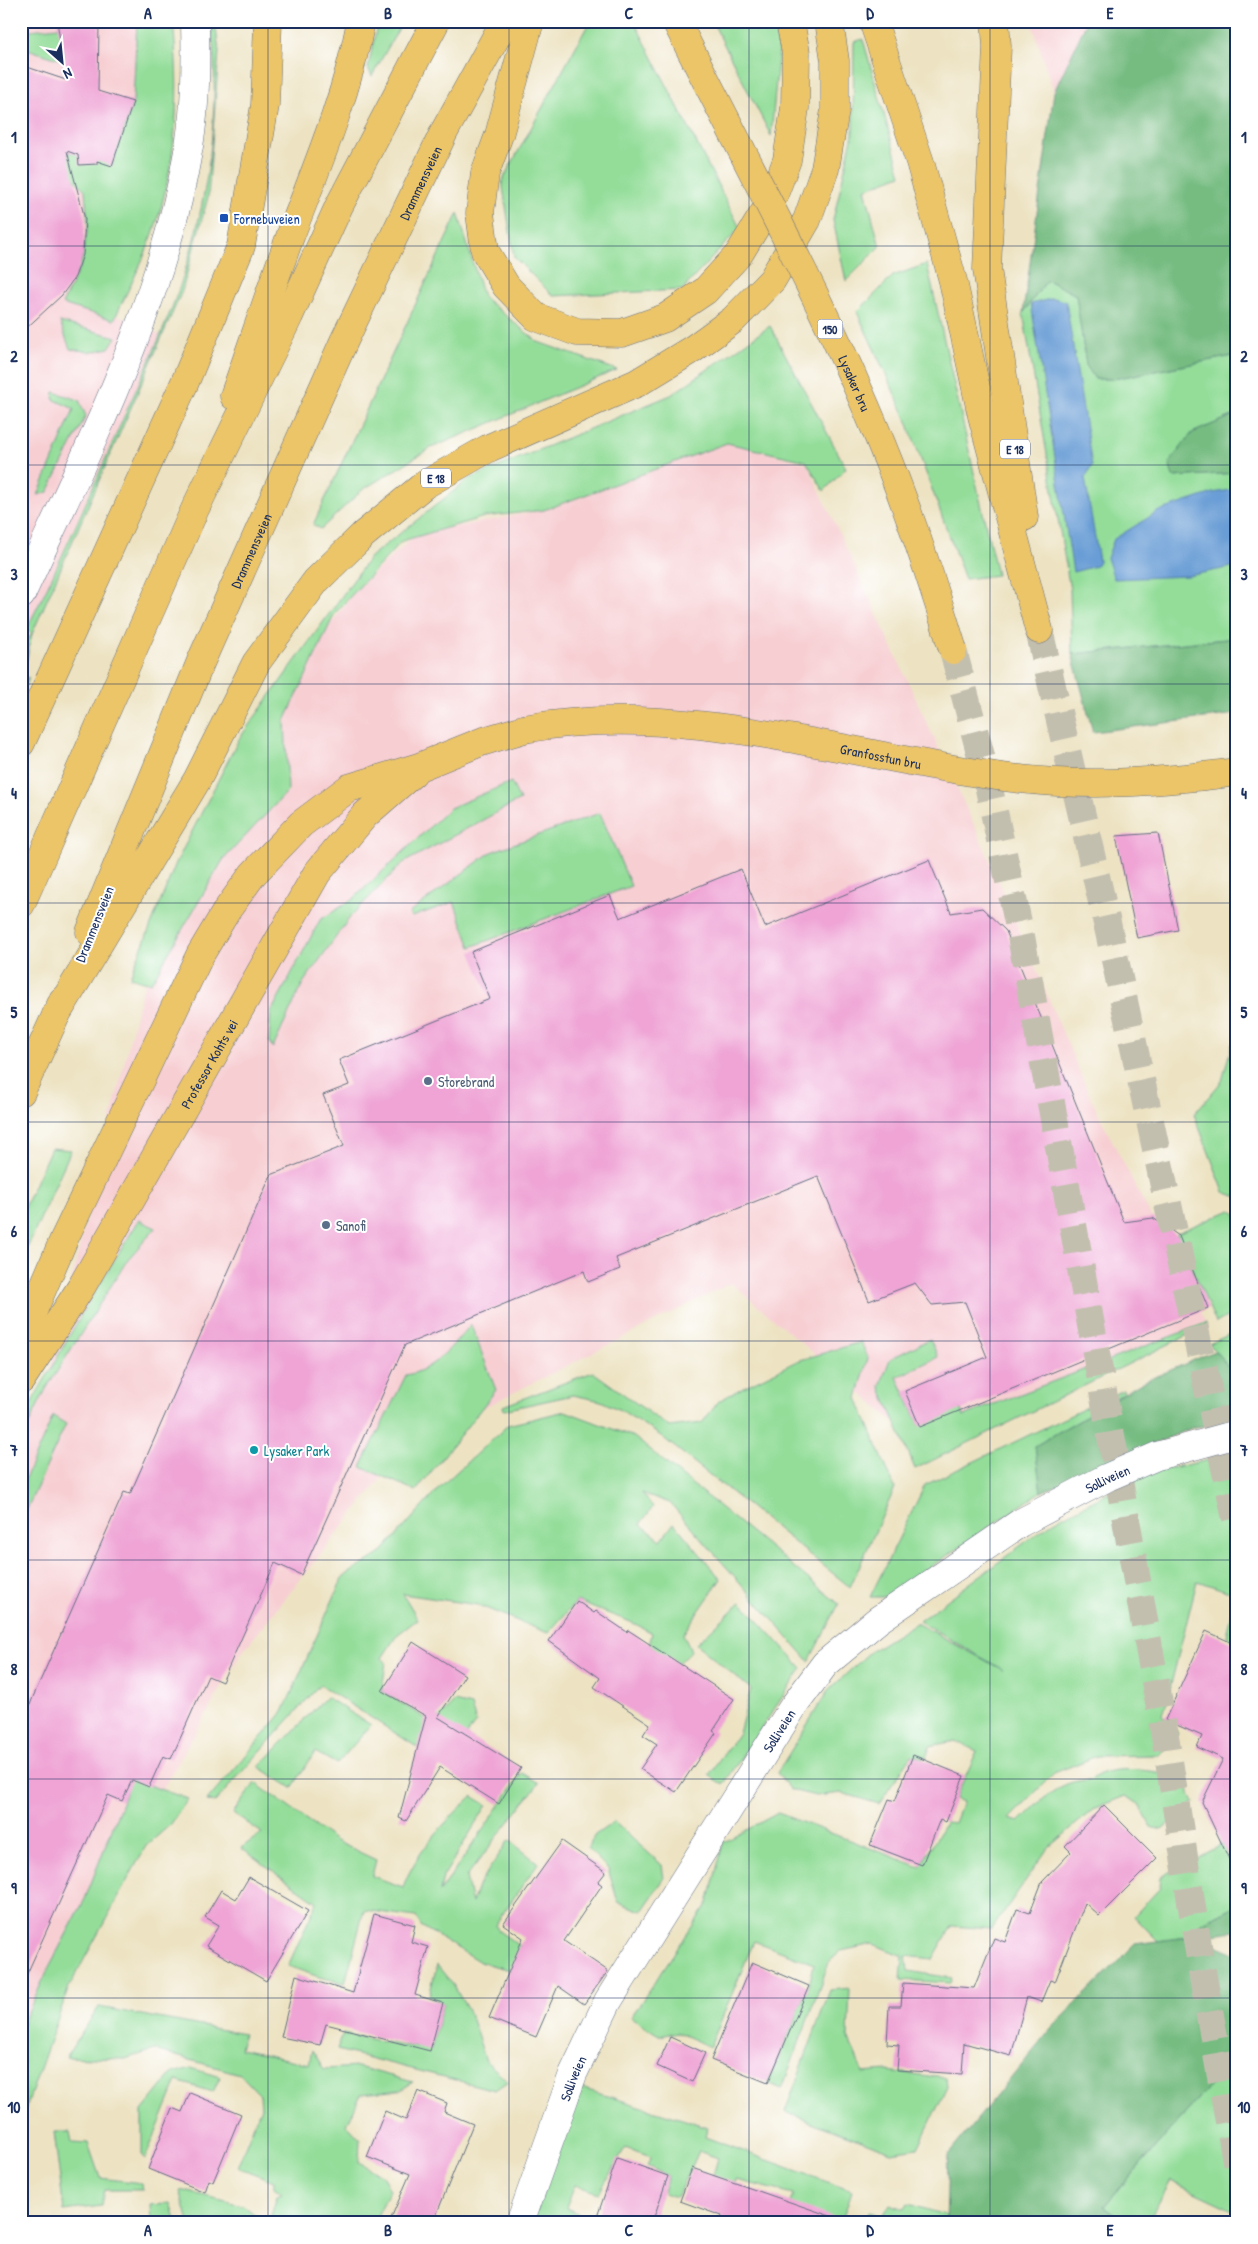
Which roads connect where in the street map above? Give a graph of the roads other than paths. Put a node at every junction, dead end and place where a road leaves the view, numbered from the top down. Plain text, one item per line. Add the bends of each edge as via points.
1 (195, 21) edge
2 (268, 21) edge
3 (361, 21) edge
4 (436, 21) edge
5 (505, 21) edge
6 (530, 21) edge
7 (676, 21) edge
8 (790, 21) edge
9 (829, 21) edge
10 (877, 30) edge
11 (996, 33) edge
12 (195, 509) junction
13 (21, 595) edge
14 (953, 650) tunnel mouth
15 (524, 729) joint
16 (21, 743) edge
17 (419, 767) junction
18 (1237, 772) edge
19 (21, 904) edge
20 (56, 1015) junction
21 (21, 1092) edge
22 (21, 1339) edge
23 (21, 1380) edge
24 (1237, 1434) edge
25 (520, 2223) edge

1 - 13 street via 196,68 189,145 168,239 148,306 118,384
2 - 16 main road via 265,104 241,246 185,382
3 - 12 main road via 355,53 334,120 279,266
4 - 12 main road via 339,206
5 - 20 main road, Drammensveien / E 18 via 444,132 336,359 201,661
6 - 8 main road via 485,173 480,213 485,251 506,286 536,317 577,332 622,333 665,318 705,291 739,254 772,200 787,160 795,108 796,53
7 - 14 main road, Lysaker bru / 150, bridge via 837,343 881,442 913,524
9 - 20 main road, E 18 via 835,61 835,110 825,169 807,220 772,280 733,320 637,383 489,448 424,485 363,535 316,582 256,663 197,780
10 - 11 main road, E 18 via 920,162 953,281 982,416 1039,630 987,269
12 - 19 main road
15 - 17 main road, Professor Kohts vei
15 - 18 main road, Granfosstun bru, bridge via 556,723 607,722 703,727 995,776 1092,784 1139,783
17 - 22 main road, Professor Kohts vei via 349,788 301,824 253,874 227,910 200,955 120,1120
17 - 23 main road, Professor Kohts vei via 365,815 318,873 82,1286
20 - 21 main road, Drammensveien / E 18
24 - 25 street, Solliveien via 1157,1456 1108,1477 1020,1523 878,1620 825,1664 793,1707 608,2001 573,2074

